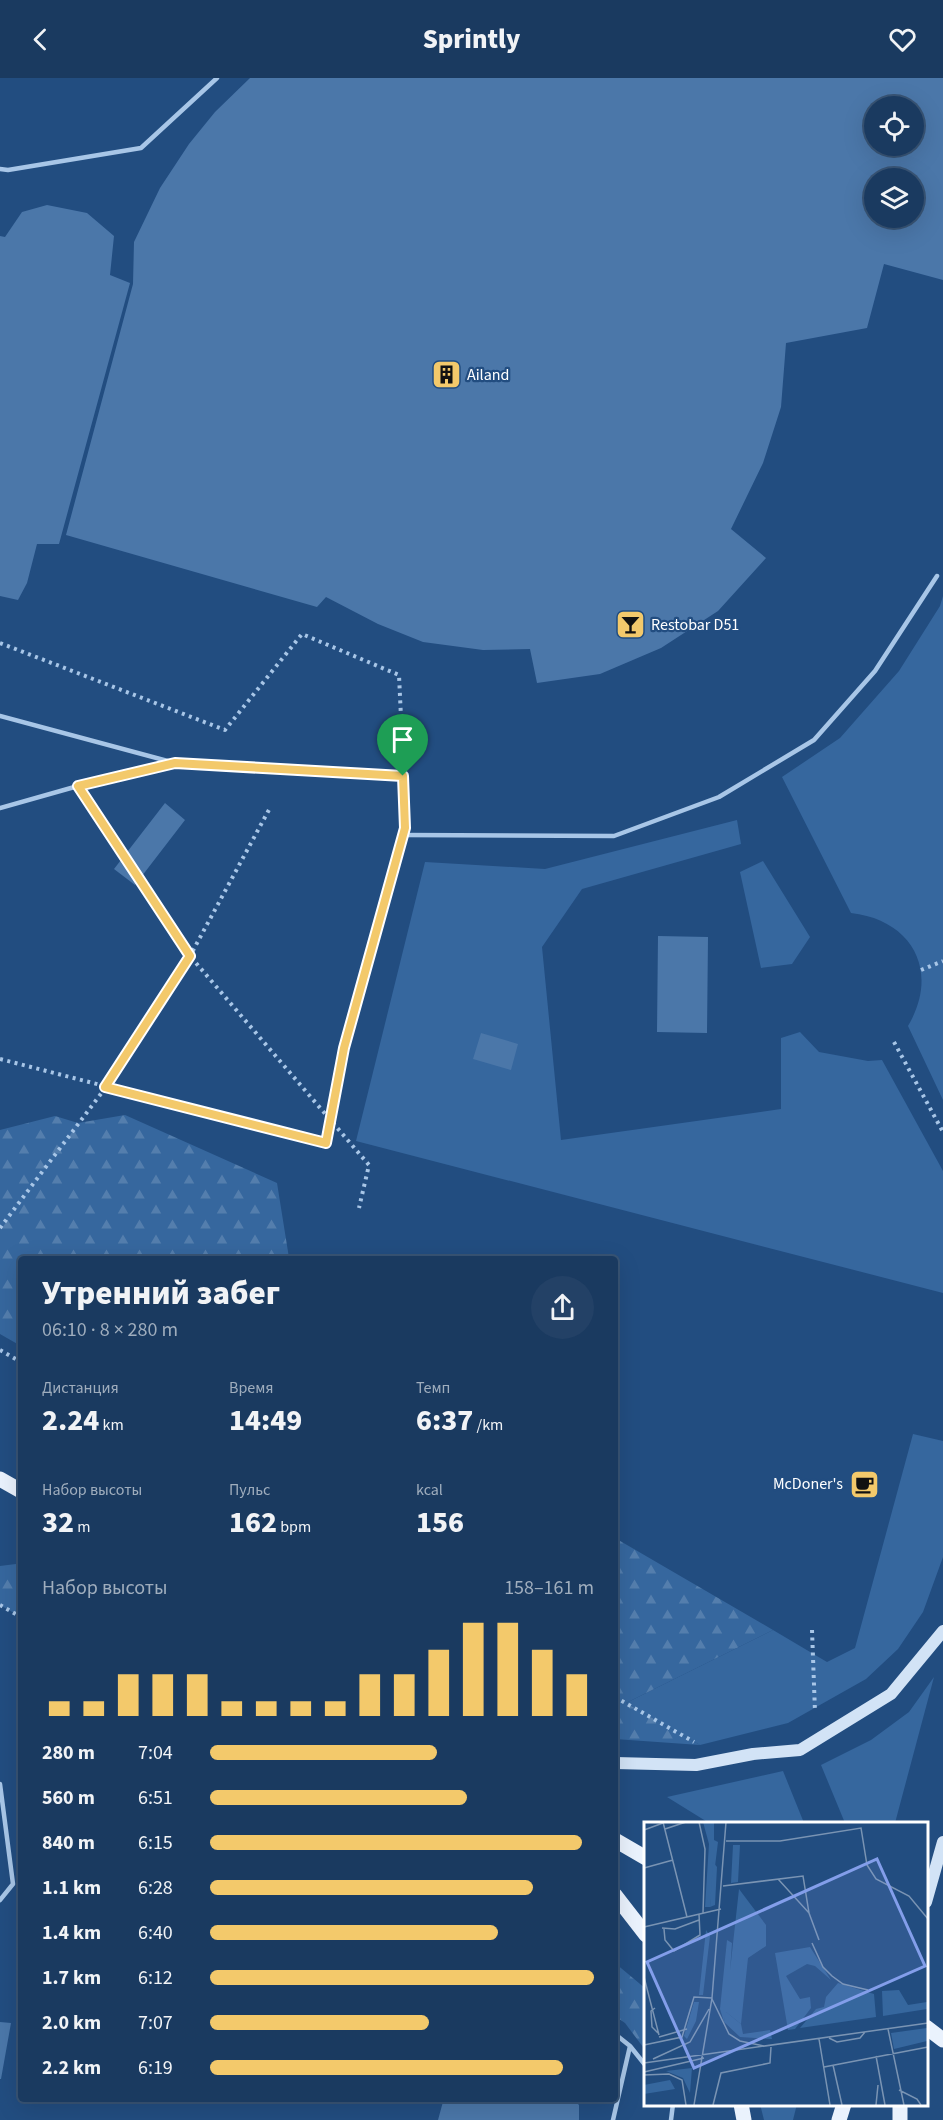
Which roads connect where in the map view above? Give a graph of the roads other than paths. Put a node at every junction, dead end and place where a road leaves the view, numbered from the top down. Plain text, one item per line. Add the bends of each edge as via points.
1 (217, 78) edge
2 (0, 169) edge
3 (936, 576) dead end
4 (0, 716) edge
5 (175, 763) junction
6 (403, 776) road end
7 (0, 808) edge
8 (403, 835) road end
9 (0, 1479) edge
10 (18, 1489) edge
11 (943, 1631) edge
12 (618, 1763) edge
13 (0, 1784) edge
14 (618, 1842) edge
15 (943, 1842) edge
16 (644, 1857) edge
17 (928, 1898) edge
18 (618, 1899) edge
19 (0, 1900) edge
20 (644, 1932) edge
21 (928, 2028) edge
22 (618, 2036) edge
23 (943, 2040) edge
24 (630, 2046) junction
25 (644, 2064) edge
26 (618, 2098) edge
27 (617, 2102) edge
28 (672, 2105) edge
29 (741, 2105) edge
30 (843, 2105) edge
31 (613, 2120) edge
32 (671, 2120) edge
33 (744, 2120) edge
34 (839, 2120) edge

1 - 2 lane via 141,148
3 - 8 lane via 875,671 813,740 719,796 614,836
4 - 5 lane
5 - 6 lane
5 - 7 lane
9 - 10 main road
11 - 12 main road via 891,1694 800,1750 696,1765
13 - 19 lane via 13,1884
14 - 16 main road
15 - 17 main road
18 - 20 main road
21 - 23 main road
22 - 24 lane
24 - 25 lane
24 - 26 lane
27 - 31 lane
28 - 32 lane
29 - 33 main road
30 - 34 main road

